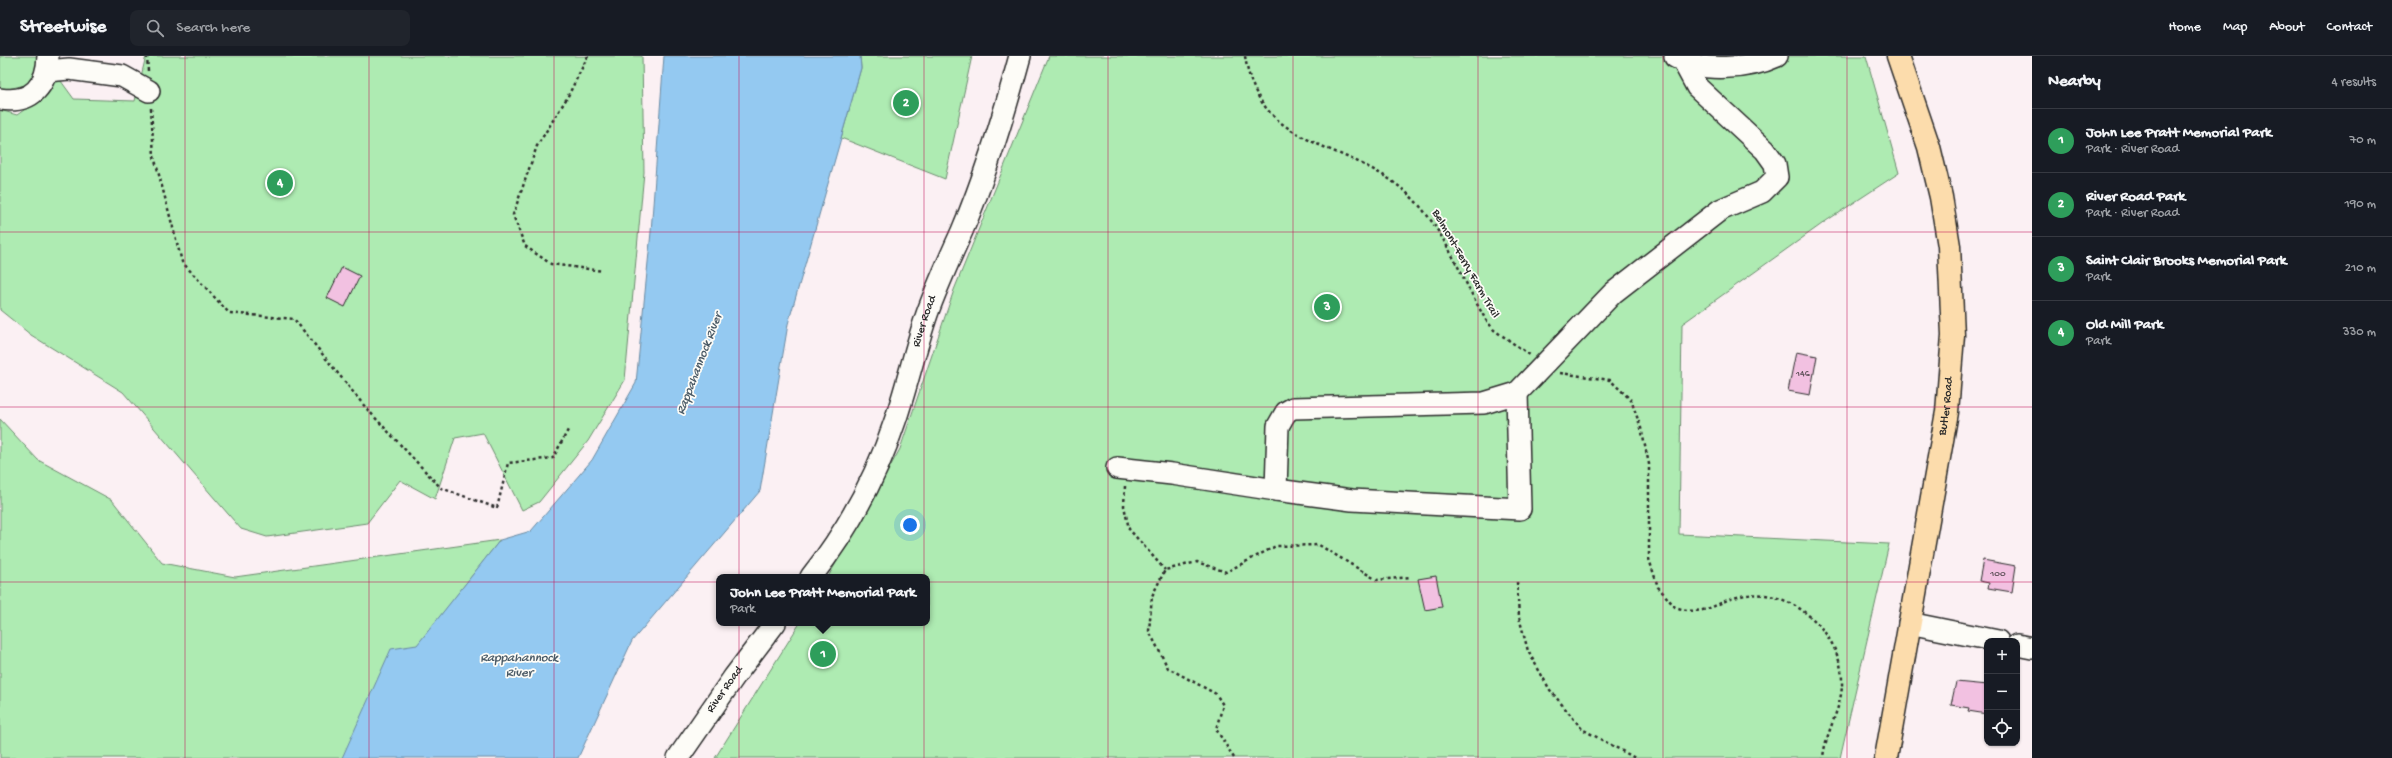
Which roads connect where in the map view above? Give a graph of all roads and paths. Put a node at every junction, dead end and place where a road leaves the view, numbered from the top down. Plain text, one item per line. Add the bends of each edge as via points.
1 (147, 56) edge
2 (588, 56) edge
3 (1020, 56) edge
4 (1245, 56) edge
5 (1777, 56) edge
6 (1898, 56) edge
7 (1678, 59) edge
8 (47, 64) edge
9 (149, 91) junction
10 (0, 99) edge
11 (603, 271) dead end
12 (1544, 364) junction
13 (1517, 392) junction
14 (568, 430) dead end
15 (1121, 469) joint
16 (1276, 490) junction
17 (1165, 570) junction
18 (813, 574) edge
19 (1410, 577) dead end
20 (1517, 582) dead end
21 (1909, 624) junction
22 (773, 626) edge
23 (1984, 638) edge
24 (2020, 646) edge
25 (2032, 648) edge
26 (1823, 756) edge
27 (678, 758) edge
28 (1234, 758) edge
29 (1636, 758) edge
30 (1886, 758) edge

1 - 9 path
2 - 11 path via 567,98 537,146 513,215 525,246 551,264
3 - 18 street, River Road via 991,152 927,314 895,422 877,470 855,514 833,550
4 - 12 path, Belmont-Ferry Farm Trail via 1252,88 1264,108 1283,126 1358,161 1388,178 1407,193 1423,208 1436,226 1486,320 1494,330 1511,344
5 - 7 street via 1727,69
6 - 21 main road, Butler Road via 1929,147 1941,197 1952,287 1953,335 1948,405
7 - 12 street via 1696,87 1765,150 1776,164 1777,177 1762,192 1720,210 1613,293
8 - 9 street via 122,76
8 - 10 street via 45,78 33,95 12,101
9 - 14 path via 154,156 182,262 229,312 294,319 366,408 441,488 497,508 508,463 553,458
12 - 13 street
12 - 26 path, Belmont-Ferry Farm Trail via 1553,371 1566,375 1610,380 1631,400 1649,464 1649,559 1658,586 1674,607 1698,612 1740,596 1776,596 1792,603 1828,637 1839,656 1842,682
13 - 16 street via 1484,403 1293,408 1286,412 1278,426
13 - 16 street via 1520,509 1352,500
15 - 16 street
15 - 17 path via 1129,529
17 - 19 path via 1197,562 1226,572 1276,546 1319,545 1377,580
17 - 28 path via 1152,596 1149,631 1168,668 1216,694 1224,705 1216,729
20 - 29 path via 1519,617 1528,651 1550,690 1582,729
21 - 23 street
21 - 30 main road, Butler Road
22 - 27 street, River Road
24 - 25 street

